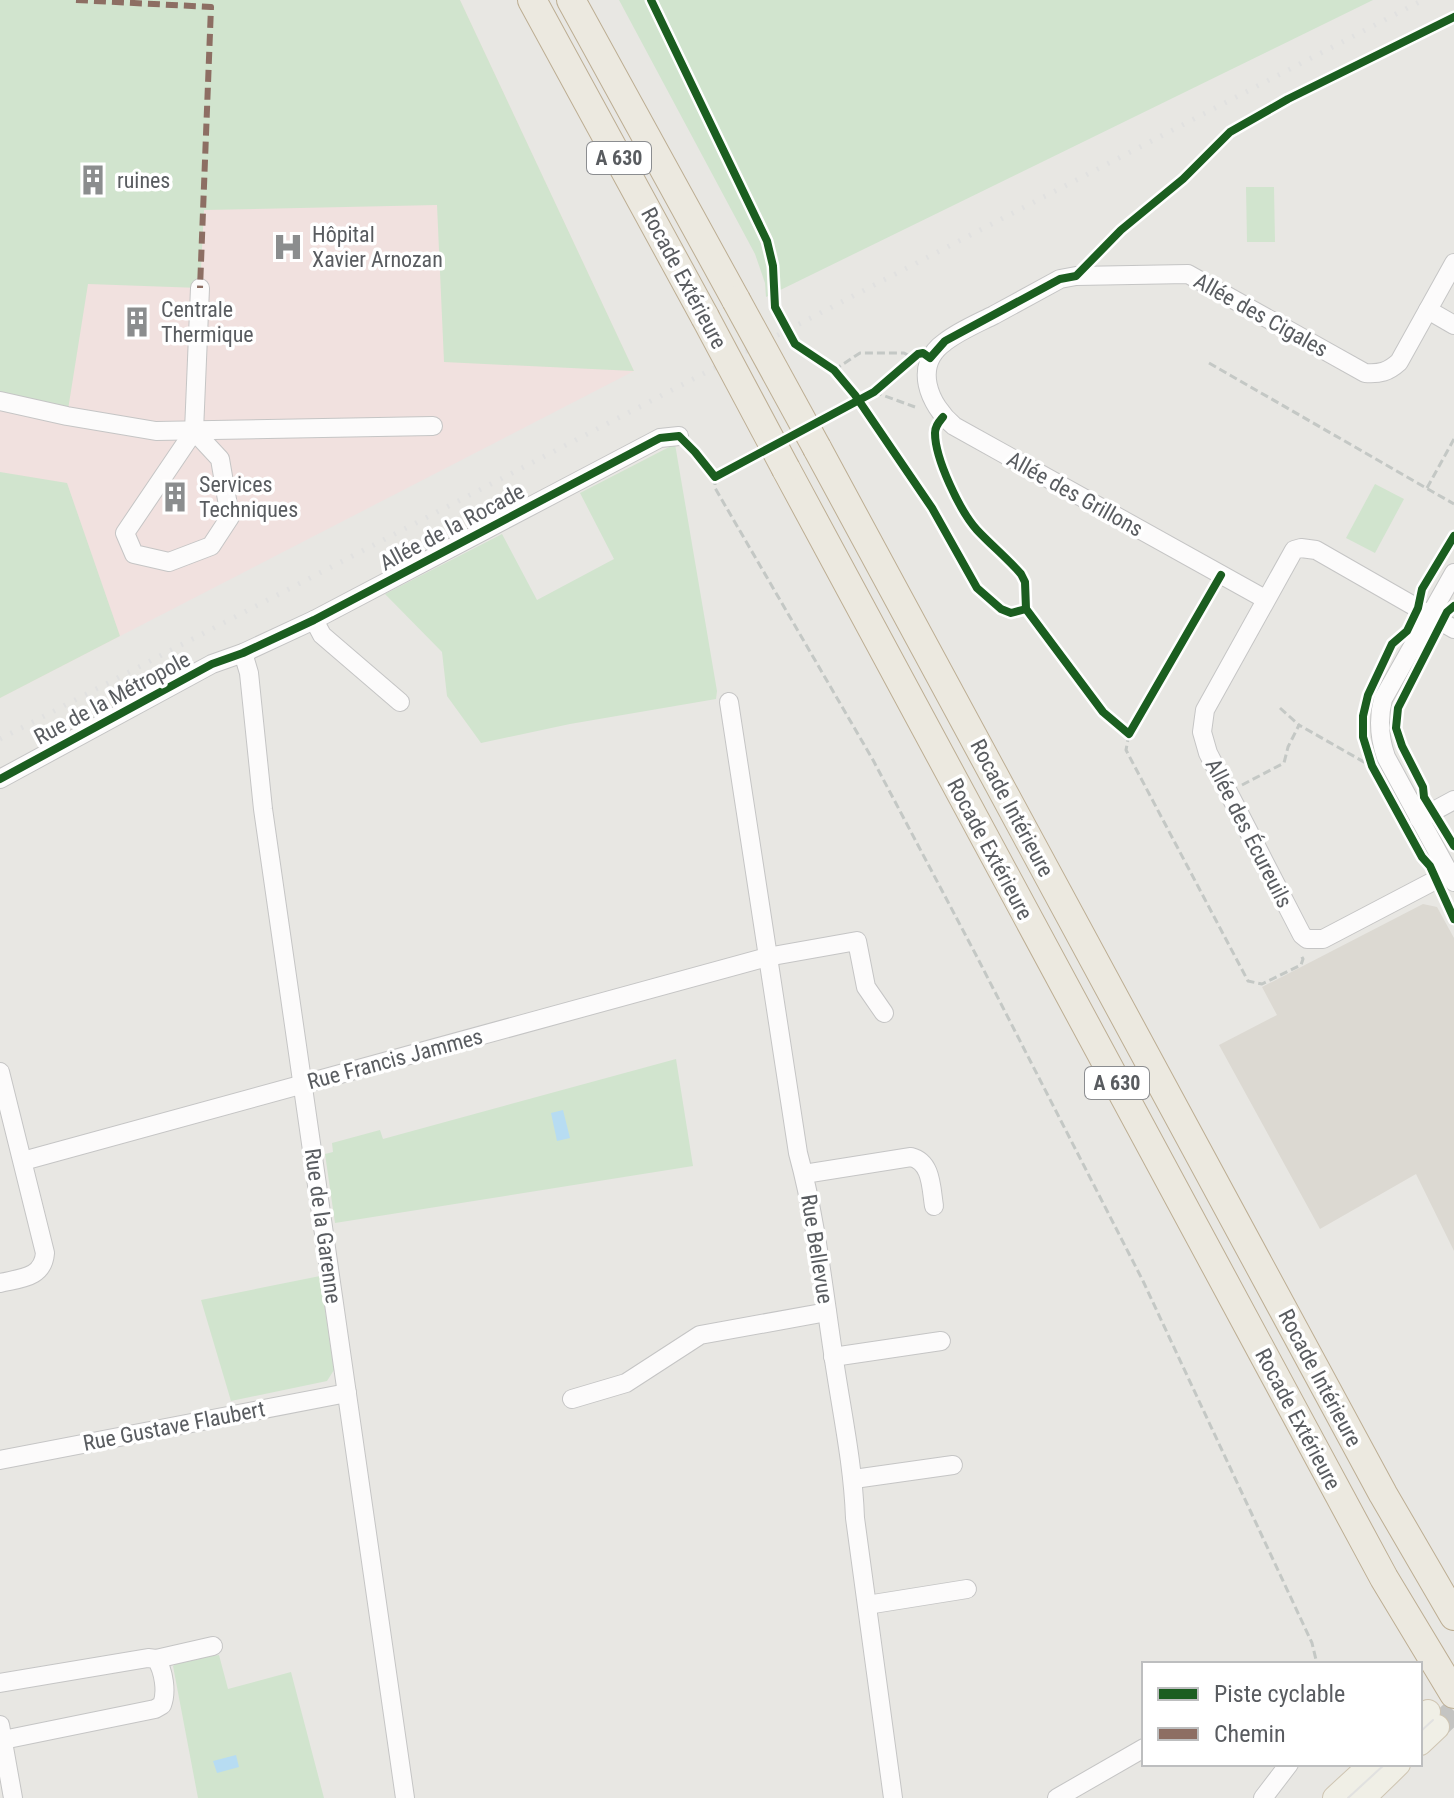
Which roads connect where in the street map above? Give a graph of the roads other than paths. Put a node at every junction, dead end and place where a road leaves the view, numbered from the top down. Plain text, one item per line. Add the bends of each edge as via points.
1 (532, 0) edge
2 (571, 0) edge
3 (1454, 263) edge
4 (200, 288) dead end
5 (1428, 310) junction
6 (1454, 325) edge
7 (921, 358) joint
8 (0, 401) edge
9 (433, 426) dead end
10 (194, 431) junction
11 (679, 436) road end
12 (1454, 573) edge
13 (1265, 599) junction
14 (1430, 616) junction
15 (314, 620) junction
16 (1454, 629) edge
17 (243, 653) junction
18 (400, 702) dead end
19 (729, 702) dead end
20 (0, 779) edge
21 (1454, 800) edge
22 (1419, 819) junction
23 (1452, 877) edge
24 (767, 957) junction
25 (884, 1013) dead end
26 (0, 1072) edge
27 (302, 1084) junction
28 (23, 1161) junction
29 (804, 1174) junction
30 (934, 1206) dead end
31 (0, 1283) edge
32 (827, 1312) junction
33 (941, 1341) dead end
34 (833, 1357) junction
35 (347, 1393) junction
36 (572, 1399) dead end
37 (0, 1460) edge
38 (953, 1465) dead end
39 (854, 1479) junction
40 (967, 1589) dead end
41 (867, 1605) junction
42 (1454, 1616) edge
43 (213, 1646) dead end
44 (156, 1659) junction
45 (0, 1683) edge
46 (1454, 1694) edge
47 (2, 1732) edge
48 (1142, 1749) edge
49 (1287, 1766) edge
50 (1370, 1766) edge
51 (1396, 1766) edge
52 (13, 1798) edge
53 (405, 1798) edge
54 (893, 1798) edge
55 (1057, 1798) edge
56 (1263, 1798) edge
57 (1335, 1798) edge
58 (1363, 1798) edge

1 - 46 highway, Rocade Extérieure / A 630, bridge via 1384,1578
2 - 42 highway, Rocade Intérieure / A 630, bridge
3 - 5 street, Allée des Cigales
4 - 10 street
5 - 6 street
5 - 7 street, Allée des Cigales via 1399,362 1388,371 1365,373 1188,274 1076,276 1060,279
7 - 13 street, Allée des Grillons via 931,396 954,426
8 - 10 street via 156,431
9 - 10 street
10 - 10 street via 125,533 134,554 169,562 211,546 230,517 220,459
11 - 15 street, Allée de la Rocade via 660,438
12 - 14 street
13 - 14 street, Allée des Écureuils via 1289,555 1309,548
13 - 23 street, Allée des Écureuils via 1205,710 1204,744 1302,935 1312,941 1323,939
14 - 16 street, Allée des Écureuils
14 - 22 street via 1383,699 1379,718 1386,757
15 - 17 street, Allée de la Rocade
15 - 18 street via 322,635
17 - 20 street, Rue de la Métropole via 212,664
17 - 27 street, Rue de la Garenne
19 - 24 street, Rue Bellevue
21 - 22 street
22 - 23 street
24 - 25 street, Rue Francis Jammes via 857,941 866,987
24 - 27 street, Rue Francis Jammes
24 - 29 street, Rue Bellevue
26 - 28 street
27 - 28 street, Rue Francis Jammes
27 - 35 street, Rue de la Garenne
28 - 31 street via 44,1265 37,1273
29 - 30 street via 920,1159 926,1165
29 - 32 street, Rue Bellevue
32 - 34 street, Rue Bellevue
32 - 36 street via 700,1335 626,1383
33 - 34 street
34 - 39 street, Rue Bellevue
35 - 37 street, Rue Gustave Flaubert
35 - 53 street, Rue de la Garenne
38 - 39 street
39 - 41 street, Rue Bellevue
40 - 41 street
41 - 54 street, Rue Bellevue
43 - 44 street
44 - 45 street
44 - 47 street via 166,1697 162,1705
47 - 52 street
48 - 55 street
49 - 56 street
50 - 57 main road
51 - 58 main road

